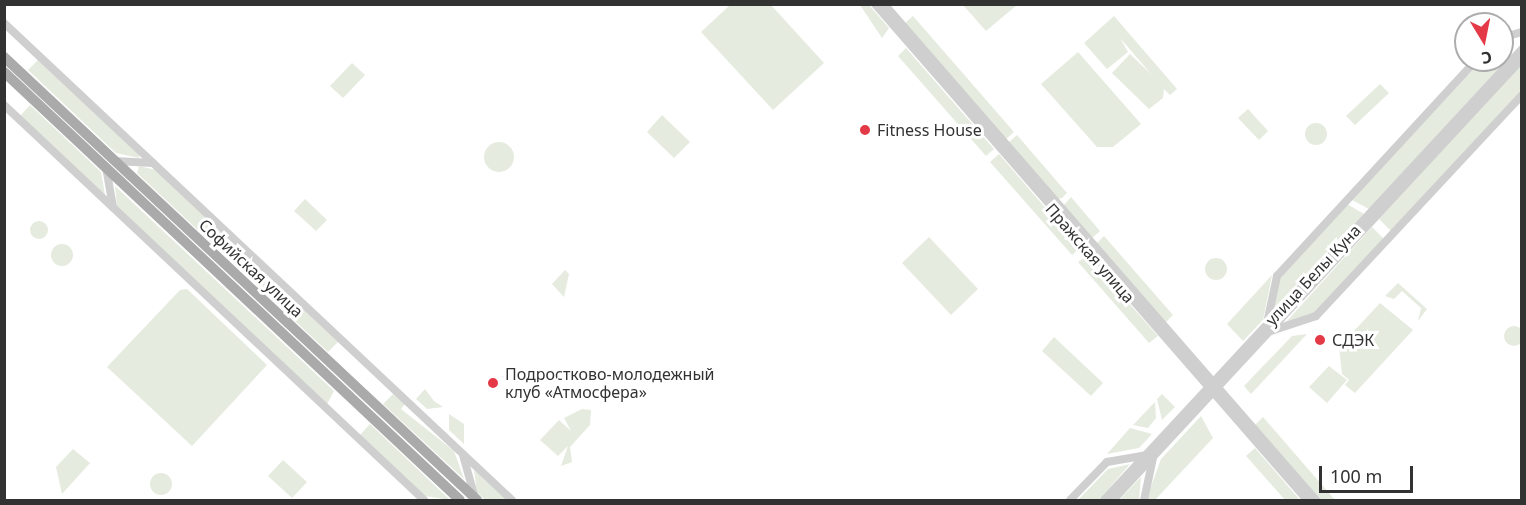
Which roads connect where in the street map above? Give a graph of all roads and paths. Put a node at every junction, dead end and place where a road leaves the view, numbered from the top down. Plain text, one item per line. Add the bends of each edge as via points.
1 (874, 4) edge
2 (884, 4) edge
3 (4, 24) edge
4 (1521, 49) edge
5 (4, 57) edge
6 (1521, 59) edge
7 (4, 72) edge
8 (1465, 72) edge
9 (1521, 95) edge
10 (4, 105) edge
11 (64, 120) junction
12 (115, 161) junction
13 (153, 164) junction
14 (106, 167) junction
15 (113, 208) junction
16 (1268, 328) junction
17 (1212, 388) junction
18 (463, 454) junction
19 (1150, 456) junction
20 (476, 500) edge
21 (424, 501) edge
22 (460, 501) edge
23 (512, 501) edge
24 (1070, 501) edge
25 (1104, 501) edge
26 (1113, 501) edge
27 (1144, 501) edge
28 (1306, 501) edge
29 (1316, 501) edge

1 - 17 street, Пражская улица
2 - 17 street, Пражская улица
3 - 13 street
4 - 16 street, улица Белы Куна
5 - 11 main road, Софийская улица
6 - 16 street, улица Белы Куна
7 - 11 main road, Софийская улица
8 - 16 street via 1277,276
9 - 16 street via 1316,316
10 - 15 street
11 - 12 main road, Софийская улица
11 - 14 main road, Софийская улица
12 - 13 street
12 - 20 main road, Софийская улица
13 - 18 street
14 - 15 street
14 - 22 main road, Софийская улица
15 - 21 street
16 - 17 street, улица Белы Куна
17 - 19 street, улица Белы Куна
17 - 28 street, Пражская улица
17 - 29 street, Пражская улица
18 - 20 street
18 - 23 street
19 - 24 street via 1107,462
19 - 25 street, улица Белы Куна
19 - 26 street, улица Белы Куна
19 - 27 street

